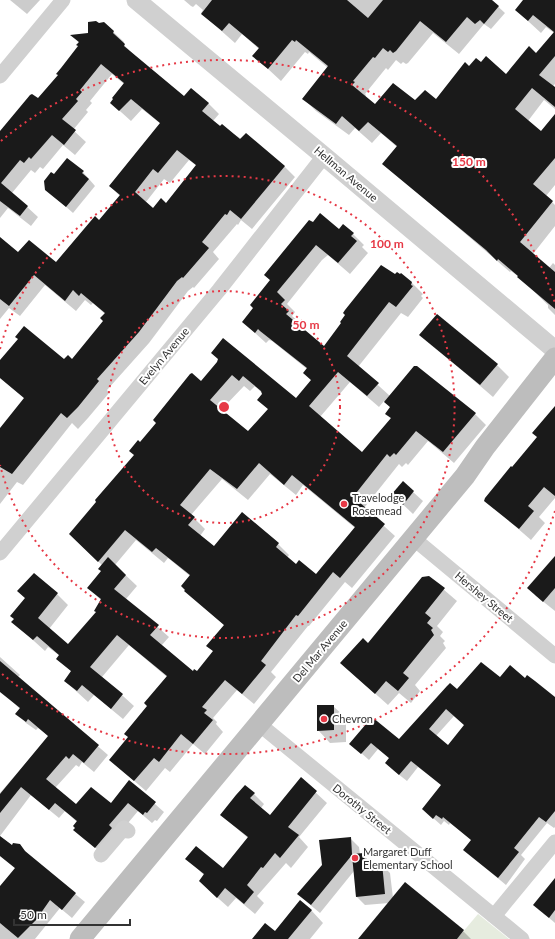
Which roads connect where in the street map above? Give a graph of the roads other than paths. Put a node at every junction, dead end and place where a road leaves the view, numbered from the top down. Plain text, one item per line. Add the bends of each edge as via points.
1 (62, 0) edge
2 (136, 0) edge
3 (0, 76) edge
4 (324, 156) junction
5 (555, 350) edge
6 (555, 358) edge
7 (414, 538) junction
8 (0, 553) edge
9 (555, 656) edge
10 (259, 724) junction
11 (128, 831) dead end
12 (555, 842) edge
13 (101, 855) dead end
14 (494, 916) junction
15 (80, 939) edge
16 (522, 939) edge

1 - 3 street
2 - 4 street, Hellman Avenue
4 - 5 street, Hellman Avenue
4 - 8 street, Evelyn Avenue via 223,284
6 - 7 main road, Del Mar Avenue
7 - 9 street, Hershey Street
7 - 10 main road, Del Mar Avenue
10 - 14 street, Dorothy Street
10 - 15 main road, Del Mar Avenue
11 - 13 street via 124,828
12 - 14 street
14 - 16 street, Dorothy Street

